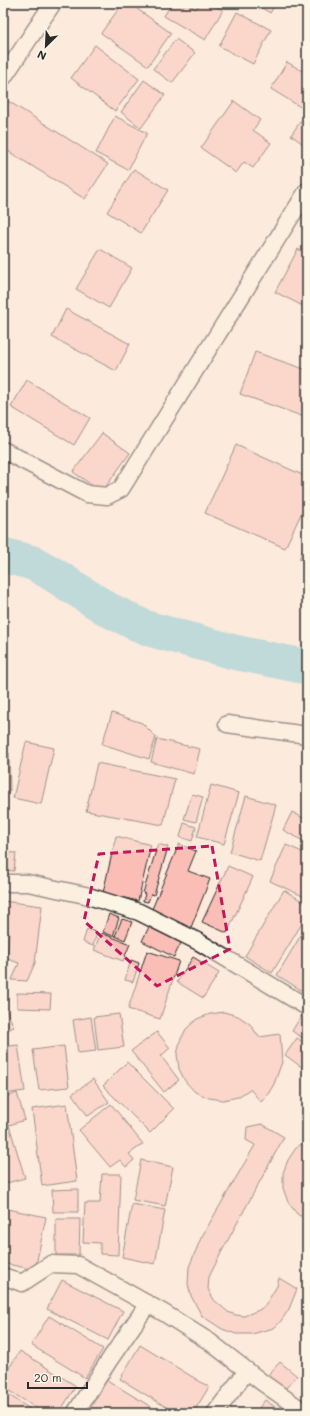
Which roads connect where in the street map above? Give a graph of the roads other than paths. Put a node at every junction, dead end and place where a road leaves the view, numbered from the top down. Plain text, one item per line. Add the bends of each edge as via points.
1 (53, 3) edge
2 (3, 78) edge
3 (307, 191) edge
4 (3, 450) edge
5 (227, 724) dead end
6 (307, 735) edge
7 (3, 883) edge
8 (307, 1007) edge
9 (3, 1276) edge
10 (148, 1304) junction
11 (247, 1370) junction
12 (75, 1413) edge
13 (215, 1413) edge
14 (306, 1413) edge

1 - 2 street
3 - 4 street via 121,489 107,496 87,494
5 - 6 street
7 - 8 street via 28,883 85,894 139,912 199,942
9 - 10 street via 22,1283 51,1264 78,1265
10 - 11 street via 210,1342
10 - 12 street
11 - 13 street
11 - 14 street

